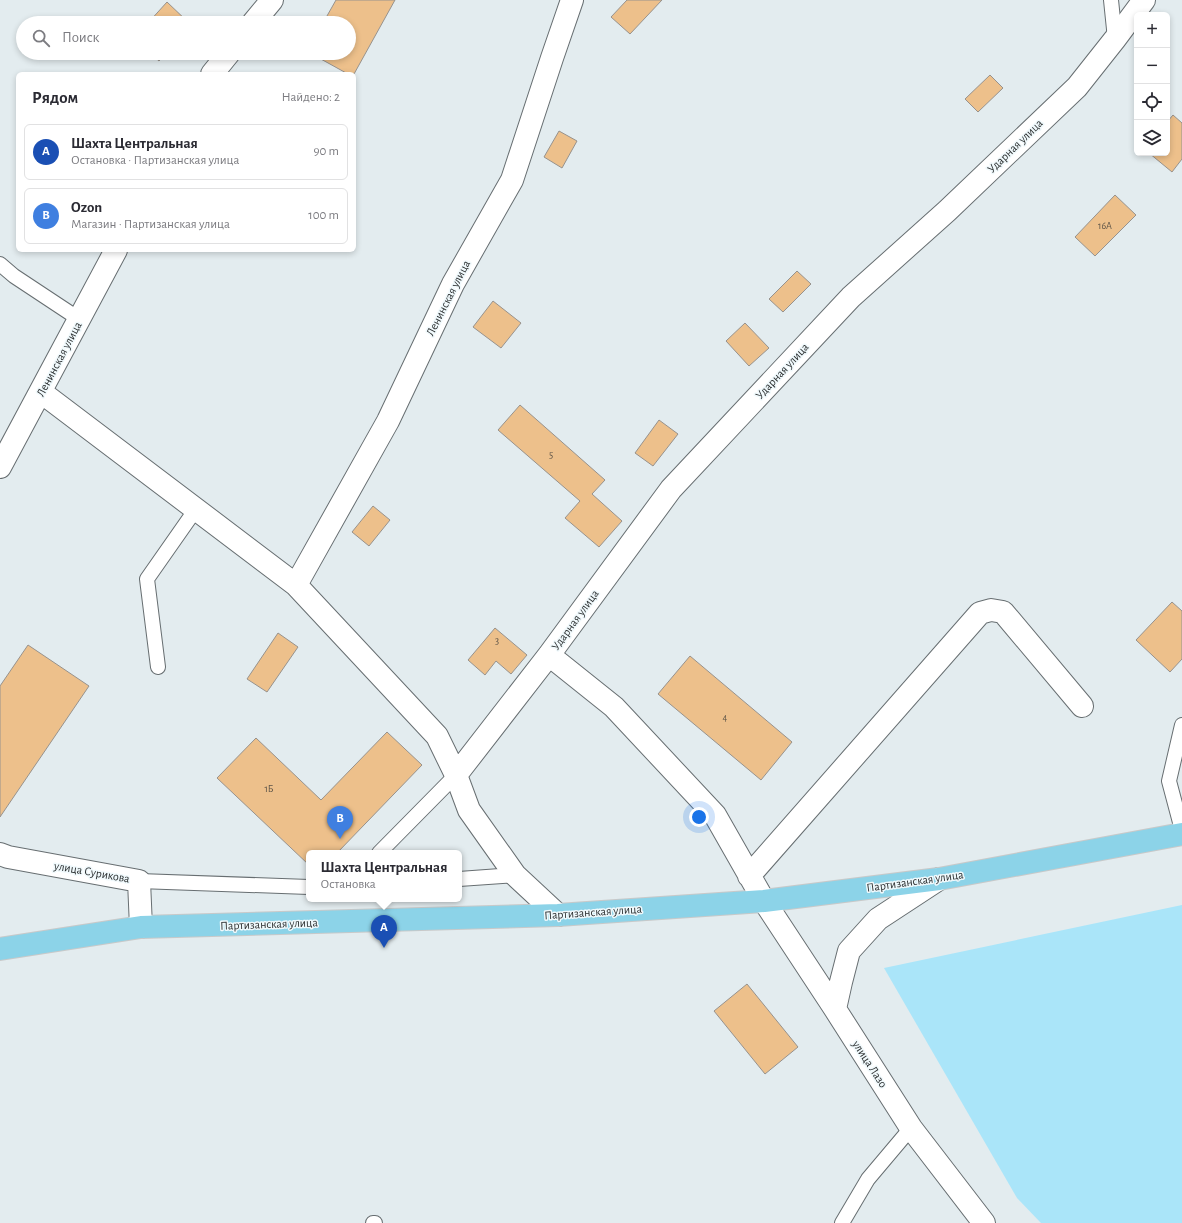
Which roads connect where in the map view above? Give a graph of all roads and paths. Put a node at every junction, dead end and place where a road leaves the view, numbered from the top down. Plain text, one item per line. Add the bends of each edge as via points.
1 (272, 0) edge
2 (572, 0) edge
3 (1112, 0) edge
4 (1144, 0) edge
5 (259, 16) edge
6 (1115, 39) junction
7 (223, 60) edge
8 (214, 72) edge
9 (115, 252) edge
10 (0, 264) edge
11 (79, 319) junction
12 (41, 392) junction
13 (0, 467) edge
14 (196, 509) junction
15 (296, 585) junction
16 (549, 655) junction
17 (158, 667) dead end
18 (1082, 706) dead end
19 (1182, 725) edge
20 (456, 775) junction
21 (1182, 830) edge
22 (1182, 834) edge
23 (382, 850) edge
24 (3, 858) edge
25 (515, 875) junction
26 (749, 876) junction
27 (462, 879) edge
28 (939, 879) junction
29 (139, 881) junction
30 (306, 887) edge
31 (764, 901) junction
32 (558, 915) junction
33 (141, 927) junction
34 (0, 949) edge
35 (835, 1009) junction
36 (911, 1128) junction
37 (842, 1223) edge
38 (984, 1223) edge

1 - 5 street
2 - 15 street, Ленинская улица via 512,180 453,284 388,421
3 - 6 lane
4 - 6 street, Ударная улица
6 - 16 street, Ударная улица via 1077,87 947,210 851,296 672,489
7 - 8 street
9 - 11 street, Ленинская улица
10 - 11 lane
11 - 12 street, Ленинская улица
12 - 13 street, Ленинская улица
12 - 14 street
14 - 15 street
14 - 17 lane via 147,579
15 - 20 street via 437,736
16 - 20 street, Ударная улица
16 - 26 street, улица Лазо via 614,707 715,815
18 - 26 street via 1004,612 991,610 980,613
19 - 21 lane via 1169,781
20 - 23 lane
20 - 25 street via 469,810
22 - 28 main road, Партизанская улица
24 - 29 street, улица Сурикова
25 - 27 lane
25 - 32 street
26 - 31 street, улица Лазо
28 - 31 main road, Партизанская улица
28 - 35 street via 878,919 849,952
29 - 30 lane
29 - 33 street, улица Сурикова
31 - 32 main road, Партизанская улица
31 - 35 street, улица Лазо
32 - 33 main road, Партизанская улица
33 - 34 main road, Партизанская улица
35 - 36 street, улица Лазо
36 - 37 lane via 868,1179
36 - 38 street, улица Лазо

